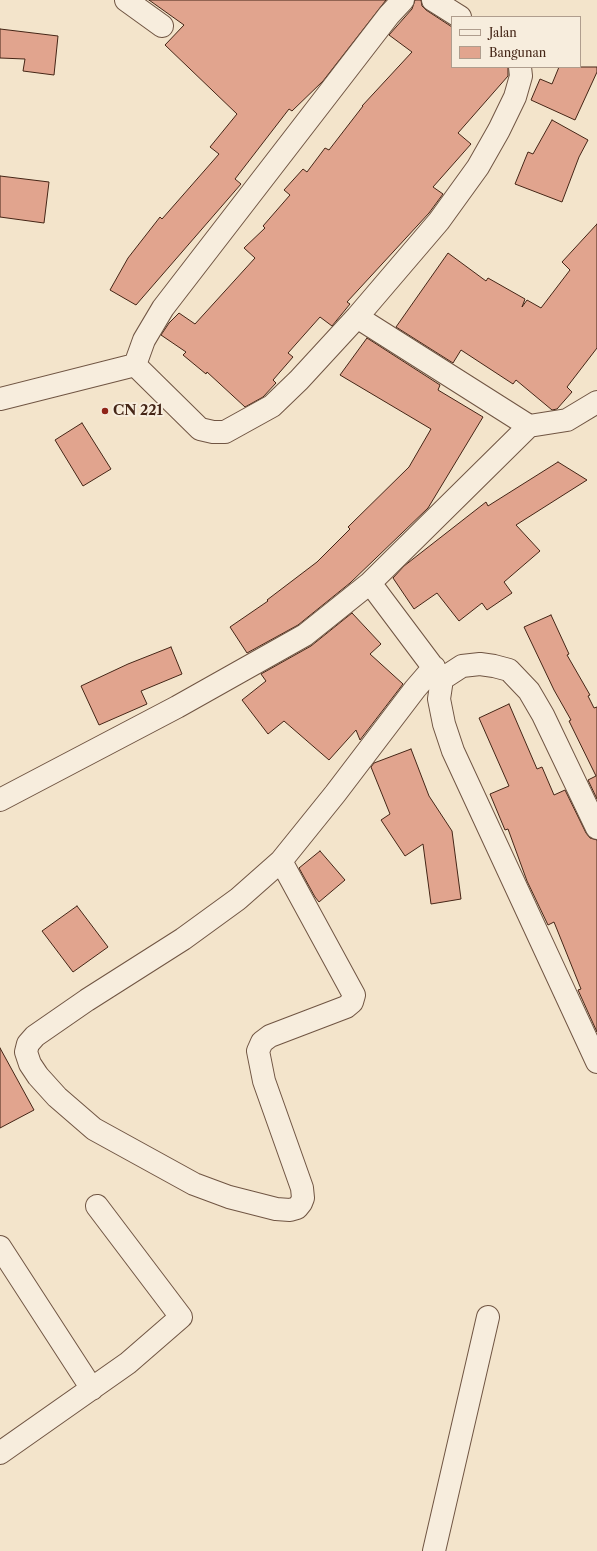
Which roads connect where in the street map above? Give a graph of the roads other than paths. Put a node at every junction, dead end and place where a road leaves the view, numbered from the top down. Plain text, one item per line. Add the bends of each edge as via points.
1 (126, 0) edge
2 (403, 0) edge
3 (433, 0) edge
4 (458, 16) edge
5 (162, 26) dead end
6 (520, 68) edge
7 (357, 317) junction
8 (135, 365) junction
9 (0, 399) edge
10 (597, 402) edge
11 (529, 426) junction
12 (370, 583) junction
13 (438, 673) junction
14 (0, 800) edge
15 (597, 828) edge
16 (281, 861) junction
17 (597, 1062) edge
18 (97, 1206) dead end
19 (0, 1247) edge
20 (488, 1317) dead end
21 (92, 1389) junction
22 (0, 1453) edge
23 (434, 1551) edge

1 - 5 street
2 - 8 street via 388,15 163,308 144,340
3 - 4 street
6 - 7 street via 521,76 515,97 478,167 439,221
7 - 8 street via 272,406 225,432 200,429
7 - 11 street
8 - 9 street
10 - 11 street via 567,420
11 - 12 street
12 - 13 street
12 - 14 street via 305,635
13 - 15 street via 480,664 509,670 529,691 543,715
13 - 16 street via 415,689
13 - 17 street via 439,698 453,751
16 - 16 street via 354,995 352,1002 346,1007 270,1036 262,1042 258,1050 264,1081 302,1188 301,1202 297,1208 290,1210 276,1210 194,1184 94,1129 52,1092 34,1070 26,1052 28,1044 35,1036 183,939 238,899
18 - 21 street via 181,1317 128,1363
19 - 21 street
20 - 23 street
21 - 22 street

